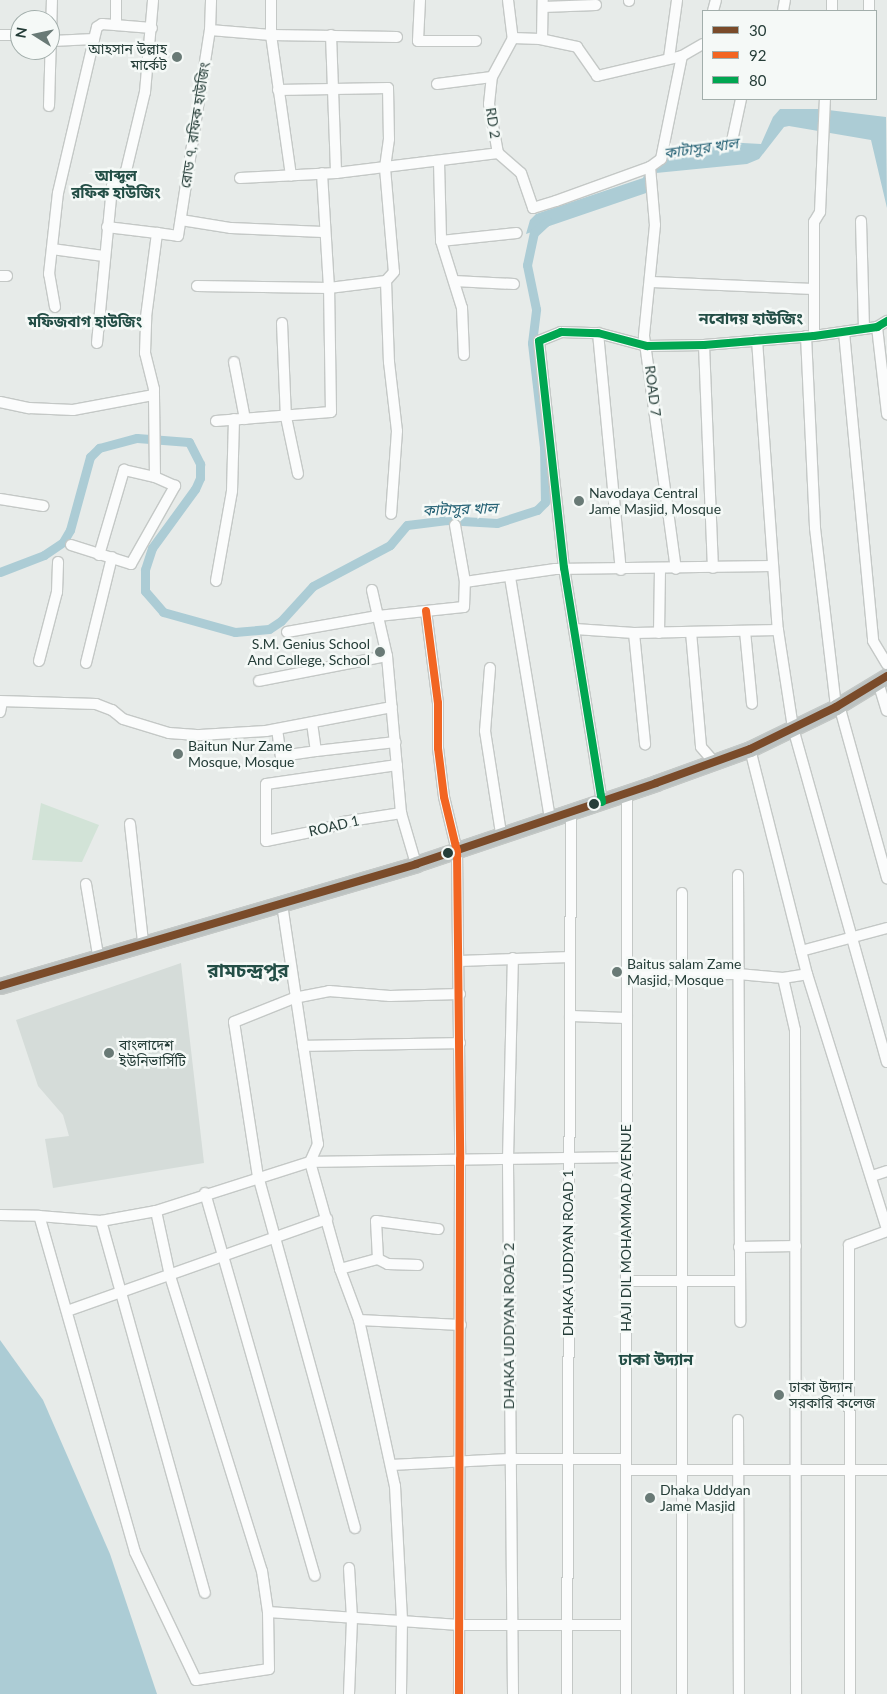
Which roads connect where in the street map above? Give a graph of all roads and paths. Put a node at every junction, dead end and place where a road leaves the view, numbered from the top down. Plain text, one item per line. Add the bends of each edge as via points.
1 (116, 0) edge
2 (153, 0) edge
3 (211, 0) edge
4 (271, 0) edge
5 (420, 0) edge
6 (508, 0) edge
7 (677, 0) edge
8 (543, 4) edge
9 (596, 5) dead end
10 (116, 25) junction
11 (152, 28) junction
12 (210, 30) junction
13 (270, 35) junction
14 (331, 35) junction
15 (60, 37) edge
16 (397, 37) dead end
17 (513, 38) junction
18 (94, 39) junction
19 (542, 39) junction
20 (476, 41) dead end
21 (702, 45) edge
22 (682, 56) junction
23 (669, 58) junction
24 (50, 60) edge
25 (492, 77) junction
26 (438, 84) dead end
27 (278, 90) junction
28 (333, 90) junction
29 (741, 100) edge
30 (825, 103) edge
31 (49, 106) dead end
32 (732, 141) dead end
33 (498, 153) junction
34 (439, 162) junction
35 (650, 167) junction
36 (385, 168) junction
37 (322, 173) junction
38 (336, 173) junction
39 (291, 176) junction
40 (240, 178) dead end
41 (181, 220) junction
42 (861, 221) dead end
43 (107, 227) junction
44 (323, 232) junction
45 (157, 233) junction
46 (517, 233) dead end
47 (441, 241) junction
48 (52, 249) junction
49 (104, 256) junction
50 (386, 281) junction
51 (454, 281) junction
52 (652, 282) junction
53 (514, 284) dead end
54 (198, 286) dead end
55 (329, 288) junction
56 (813, 289) junction
57 (55, 308) dead end
58 (887, 321) edge
59 (282, 323) dead end
60 (877, 327) junction
61 (864, 329) junction
62 (844, 332) junction
63 (598, 333) junction
64 (810, 336) junction
65 (757, 340) junction
66 (97, 343) dead end
67 (704, 345) junction
68 (647, 346) junction
69 (464, 355) dead end
70 (234, 362) dead end
71 (153, 395) junction
72 (0, 402) edge
73 (887, 414) edge
74 (286, 417) junction
75 (234, 419) junction
76 (245, 419) junction
77 (216, 421) dead end
78 (298, 474) dead end
79 (155, 477) junction
80 (0, 499) edge
81 (43, 506) dead end
82 (391, 514) dead end
83 (455, 525) dead end
84 (71, 545) dead end
85 (99, 555) junction
86 (112, 557) junction
87 (58, 562) dead end
88 (772, 566) junction
89 (564, 568) junction
90 (713, 568) junction
91 (660, 569) junction
92 (676, 569) junction
93 (621, 570) junction
94 (510, 577) junction
95 (216, 581) dead end
96 (465, 582) junction
97 (372, 590) dead end
98 (426, 611) junction
99 (378, 616) junction
100 (575, 629) junction
101 (778, 630) junction
102 (745, 631) junction
103 (287, 632) dead end
104 (691, 632) junction
105 (634, 633) junction
106 (658, 633) junction
107 (387, 656) junction
108 (39, 661) dead end
109 (86, 663) dead end
110 (887, 664) edge
111 (490, 668) dead end
112 (883, 679) edge
113 (259, 681) dead end
114 (752, 704) dead end
115 (1, 705) edge
116 (838, 706) junction
117 (392, 708) junction
118 (887, 711) edge
119 (312, 723) junction
120 (793, 728) junction
121 (277, 729) junction
122 (395, 742) junction
123 (645, 744) dead end
124 (750, 749) junction
125 (316, 751) junction
126 (715, 763) junction
127 (397, 765) junction
128 (627, 793) junction
129 (602, 802) junction
130 (571, 812) junction
131 (402, 813) junction
132 (550, 818) junction
133 (130, 824) dead end
134 (501, 834) junction
135 (457, 851) junction
136 (416, 864) junction
137 (738, 875) dead end
138 (887, 878) edge
139 (86, 884) dead end
140 (682, 893) dead end
141 (282, 904) junction
142 (887, 928) edge
143 (850, 938) junction
144 (143, 942) junction
145 (801, 951) junction
146 (98, 955) junction
147 (570, 956) junction
148 (513, 958) junction
149 (459, 962) junction
150 (682, 974) junction
151 (738, 974) junction
152 (807, 974) junction
153 (627, 975) junction
154 (783, 978) junction
155 (0, 986) edge
156 (460, 994) junction
157 (294, 998) junction
158 (570, 1016) junction
159 (627, 1018) junction
160 (460, 1043) junction
161 (303, 1046) junction
162 (887, 1062) edge
163 (627, 1157) junction
164 (568, 1158) junction
165 (460, 1159) junction
166 (508, 1159) junction
167 (310, 1162) junction
168 (887, 1171) edge
169 (872, 1176) junction
170 (258, 1177) junction
171 (204, 1193) junction
172 (156, 1211) junction
173 (0, 1215) edge
174 (39, 1216) junction
175 (327, 1219) junction
176 (101, 1221) junction
177 (438, 1229) dead end
178 (887, 1230) edge
179 (275, 1238) junction
180 (796, 1246) junction
181 (740, 1247) junction
182 (226, 1257) junction
183 (378, 1259) junction
184 (418, 1265) dead end
185 (340, 1269) junction
186 (170, 1276) junction
187 (626, 1281) junction
188 (682, 1281) junction
189 (739, 1281) junction
190 (121, 1291) junction
191 (67, 1311) junction
192 (359, 1320) junction
193 (740, 1322) dead end
194 (461, 1325) junction
195 (738, 1420) dead end
196 (509, 1459) junction
197 (568, 1459) junction
198 (626, 1459) junction
199 (459, 1460) junction
200 (391, 1464) junction
201 (626, 1470) junction
202 (682, 1470) junction
203 (738, 1470) junction
204 (796, 1470) junction
205 (851, 1470) junction
206 (887, 1470) edge
207 (355, 1528) dead end
208 (350, 1568) dead end
209 (315, 1576) dead end
210 (205, 1593) dead end
211 (268, 1612) junction
212 (352, 1618) junction
213 (402, 1620) junction
214 (567, 1624) junction
215 (460, 1625) junction
216 (626, 1625) junction
217 (513, 1626) junction
218 (349, 1694) edge
219 (401, 1694) edge
220 (459, 1694) edge
221 (513, 1694) edge
222 (567, 1694) edge
223 (626, 1694) edge
224 (682, 1694) edge
225 (739, 1694) edge
226 (796, 1694) edge
227 (850, 1694) edge

1 - 10 street
2 - 11 street
3 - 12 street, রোড ৭, রফিক হাউজিং
4 - 13 street
5 - 20 street via 418,41
6 - 17 street
7 - 23 street
8 - 9 street
8 - 19 street
10 - 11 street
10 - 18 street via 99,24
11 - 43 street via 144,92 126,171 112,186
12 - 13 street
12 - 41 street, রোড ৭, রফিক হাউজিং
13 - 14 street
13 - 27 street
14 - 16 street
14 - 28 street
15 - 18 street
17 - 19 street
17 - 25 street, RD 2
18 - 48 street via 58,193
19 - 23 street via 576,47 597,76
21 - 22 street
22 - 23 street
22 - 35 street via 660,159
24 - 31 street
25 - 26 street
25 - 33 street, RD 2 via 488,104
27 - 28 street
27 - 39 street
28 - 36 street via 388,88
28 - 38 street
29 - 32 street
30 - 56 street via 820,212 814,222
33 - 34 street
33 - 35 street via 521,174 532,208
34 - 36 street
34 - 47 street
35 - 52 street, ROAD 7 via 655,225
36 - 38 street
36 - 50 street via 394,272
37 - 38 street
37 - 39 street
37 - 44 street
39 - 40 street
41 - 44 street via 230,228
41 - 45 street via 178,236
42 - 61 street
43 - 45 street
43 - 49 street
44 - 55 street
45 - 71 street via 146,317 145,353
46 - 47 street
47 - 51 street
48 - 49 street
48 - 57 street via 49,274
49 - 66 street
50 - 55 street
50 - 82 street via 389,362 397,431
51 - 53 street
51 - 69 street via 462,308
52 - 56 street
52 - 68 street, ROAD 7 via 644,336
54 - 55 street
55 - 74 street via 331,412
56 - 64 street
58 - 60 street
59 - 74 street
60 - 61 street
60 - 73 street
61 - 62 street
62 - 64 street
62 - 110 street via 872,641
63 - 68 street
63 - 89 street via 562,332 539,341
63 - 93 street
64 - 65 street
64 - 116 street via 815,528
65 - 67 street
65 - 88 street
67 - 68 street
67 - 90 street
68 - 92 street, ROAD 7
70 - 76 street
71 - 72 street via 72,410 29,408
71 - 79 street via 157,455
74 - 76 street
74 - 78 street
75 - 76 street
75 - 77 street
75 - 95 street via 232,491
79 - 85 street via 124,470
79 - 86 street via 175,486 163,512 144,538 131,564
80 - 81 street
83 - 96 street
84 - 85 street
85 - 86 street
86 - 109 street
87 - 108 street via 57,592
88 - 90 street
88 - 101 street
89 - 93 street
89 - 94 street
89 - 100 street
90 - 92 street
91 - 92 street
91 - 93 street
91 - 106 street
94 - 96 street
94 - 132 street
96 - 98 street via 464,607
97 - 99 street
98 - 99 street
98 - 135 street via 438,703 438,748 444,797
99 - 103 street
99 - 107 street
100 - 105 street
100 - 129 street
101 - 102 street
101 - 120 street
102 - 104 street
102 - 114 street
104 - 106 street
104 - 126 street via 701,747
105 - 106 street
105 - 123 street
107 - 113 street
107 - 117 street
111 - 134 street via 485,731
112 - 116 highway
112 - 118 street
115 - 121 street via 96,704 112,710 123,719 169,733 232,734
116 - 120 highway
116 - 138 street
117 - 119 street
117 - 122 street
119 - 121 street
119 - 125 street
120 - 124 highway
120 - 143 street
121 - 125 street via 281,756
122 - 125 street
122 - 127 street
124 - 126 highway
124 - 145 street
126 - 128 highway
127 - 131 street
127 - 131 street, ROAD 1 via 266,784 266,841 343,822
128 - 129 highway
128 - 153 street, HAJI DIL MOHAMMAD AVENUE
129 - 130 highway
130 - 132 highway
130 - 147 street, DHAKA UDDYAN ROAD 1
131 - 136 street
132 - 134 highway
133 - 144 street
134 - 135 highway
135 - 136 highway
135 - 149 street
136 - 141 highway
137 - 151 street
139 - 146 street
140 - 150 street
141 - 144 highway
141 - 157 street
142 - 143 street
143 - 145 street
143 - 162 street
144 - 146 highway
145 - 152 street
146 - 155 highway
147 - 148 street
147 - 158 street, DHAKA UDDYAN ROAD 1
148 - 149 street
148 - 166 street, DHAKA UDDYAN ROAD 2
149 - 156 street
150 - 151 street
150 - 153 street
150 - 188 street
151 - 154 street
151 - 181 street
152 - 154 street
152 - 169 street
153 - 159 street, HAJI DIL MOHAMMAD AVENUE
154 - 180 street via 795,1030
156 - 157 street via 390,996 329,991
156 - 160 street
157 - 161 street
157 - 170 street via 234,1022
158 - 159 street
158 - 164 street, DHAKA UDDYAN ROAD 1
159 - 163 street, HAJI DIL MOHAMMAD AVENUE
160 - 161 street
160 - 165 street
161 - 167 street via 318,1144
163 - 164 street
163 - 187 street, HAJI DIL MOHAMMAD AVENUE
164 - 166 street
164 - 197 street, DHAKA UDDYAN ROAD 1
165 - 166 street
165 - 167 street
165 - 194 street
166 - 196 street, DHAKA UDDYAN ROAD 2
167 - 170 street
167 - 175 street
168 - 169 street
169 - 178 street
170 - 171 street
170 - 179 street
171 - 172 street
171 - 182 street
172 - 176 street
172 - 186 street
173 - 174 street
174 - 176 street
174 - 191 street
175 - 179 street
175 - 185 street
176 - 190 street
177 - 183 street via 376,1222
178 - 205 street via 849,1245
179 - 182 street
179 - 207 street
180 - 181 street
180 - 204 street
181 - 189 street
182 - 186 street
182 - 209 street
183 - 184 street via 388,1264
183 - 185 street
185 - 192 street
186 - 190 street
186 - 211 street via 262,1571
187 - 188 street
187 - 198 street, HAJI DIL MOHAMMAD AVENUE
188 - 189 street
188 - 202 street
189 - 193 street
190 - 191 street
190 - 210 street
191 - 211 street via 135,1552 196,1680 269,1669
192 - 194 street
192 - 200 street
194 - 199 street
195 - 203 street
196 - 197 street
196 - 199 street
196 - 217 street, DHAKA UDDYAN ROAD 2
197 - 198 street
197 - 214 street, DHAKA UDDYAN ROAD 1
198 - 201 street, HAJI DIL MOHAMMAD AVENUE
199 - 200 street
199 - 215 street
200 - 213 street
201 - 202 street
201 - 216 street, HAJI DIL MOHAMMAD AVENUE
202 - 203 street
202 - 224 street
203 - 204 street
203 - 225 street
204 - 205 street
204 - 226 street
205 - 206 street
205 - 227 street
208 - 212 street
211 - 212 street
212 - 213 street
212 - 218 street
213 - 215 street
213 - 219 street
214 - 216 street
214 - 217 street
214 - 222 street, DHAKA UDDYAN ROAD 1
215 - 217 street
215 - 220 street
216 - 223 street, HAJI DIL MOHAMMAD AVENUE
217 - 221 street, DHAKA UDDYAN ROAD 2

